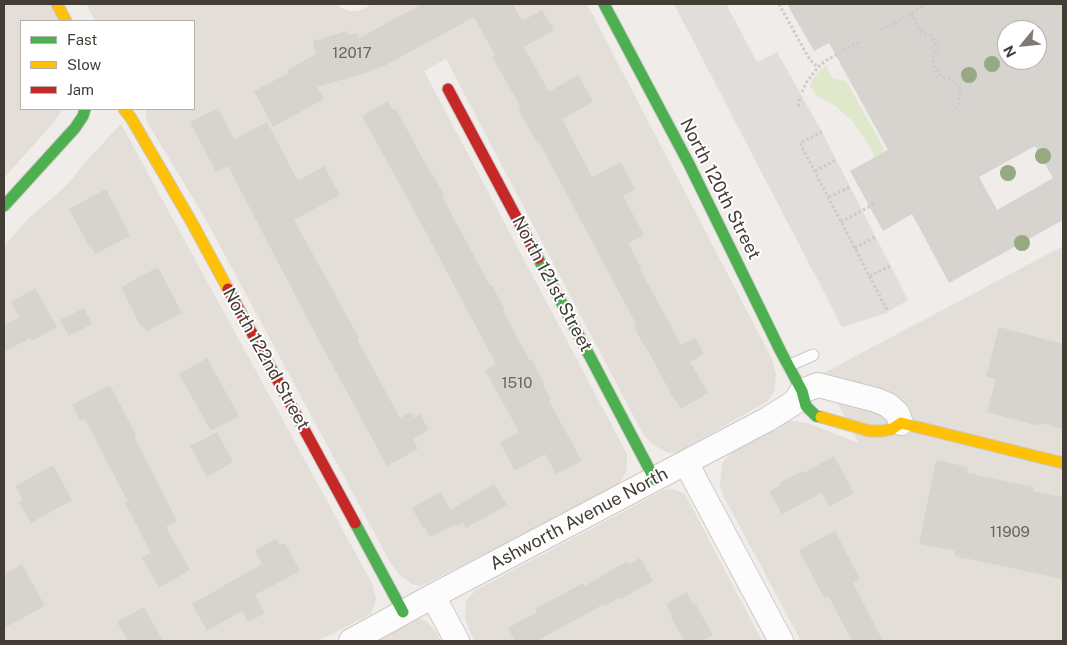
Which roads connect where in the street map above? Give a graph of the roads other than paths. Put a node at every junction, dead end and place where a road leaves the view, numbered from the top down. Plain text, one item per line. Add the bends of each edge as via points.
1 (57, 4) edge
2 (604, 4) edge
3 (65, 20) edge
4 (448, 89) dead end
5 (85, 110) edge
6 (125, 110) edge
7 (4, 206) edge
8 (813, 355) dead end
9 (788, 366) junction
10 (802, 391) junction
11 (901, 423) junction
12 (686, 463) junction
13 (1063, 463) edge
14 (655, 480) junction
15 (433, 596) junction
16 (403, 612) junction
17 (351, 641) edge
18 (457, 641) edge
19 (781, 641) edge

1 - 3 street
2 - 9 street, North 120th Street via 689,164
4 - 14 street, North 121st Street
5 - 7 street via 75,128
6 - 16 street, North 122nd Street via 191,221
8 - 9 lane
9 - 10 street, North 120th Street
10 - 11 street via 818,385 876,400 888,404
10 - 11 street, North 120th Street via 806,406 816,416 882,431
10 - 12 street, Ashworth Avenue North via 786,408
11 - 13 street
12 - 14 street, Ashworth Avenue North
12 - 19 street
14 - 15 street, Ashworth Avenue North
15 - 16 street, Ashworth Avenue North
15 - 18 street
16 - 17 street, Ashworth Avenue North

